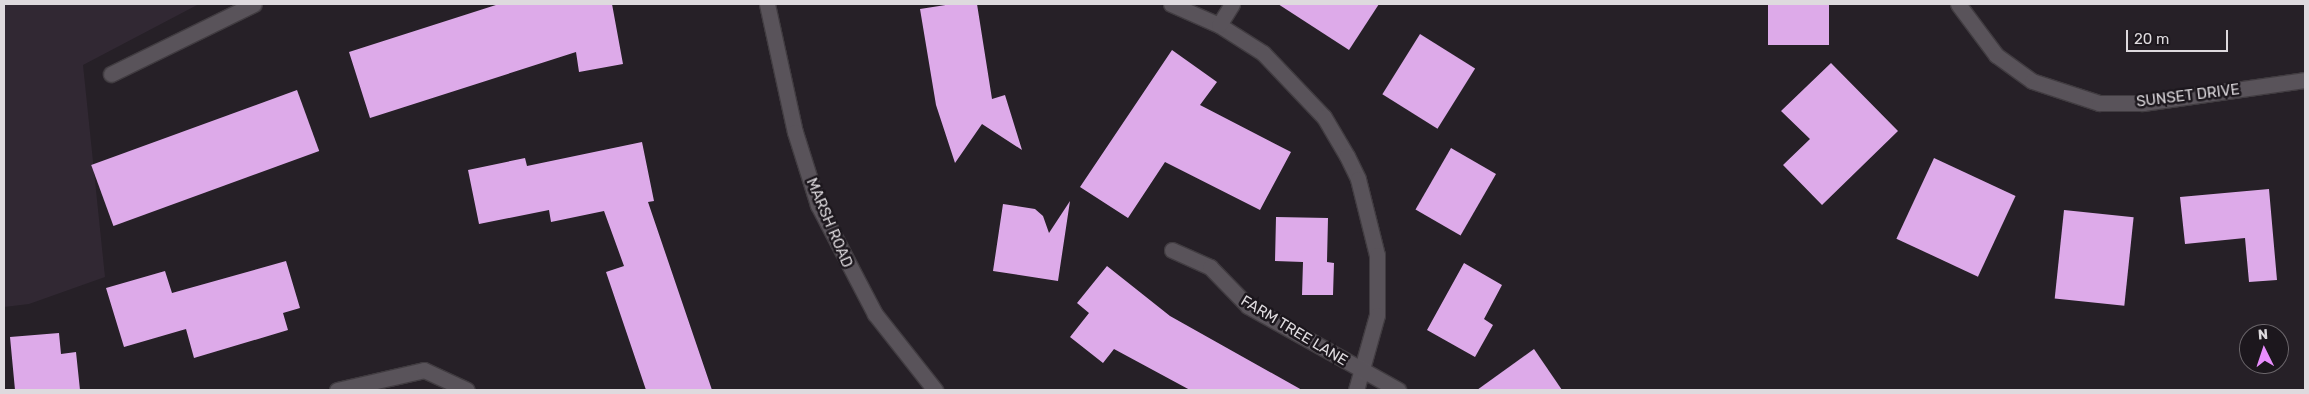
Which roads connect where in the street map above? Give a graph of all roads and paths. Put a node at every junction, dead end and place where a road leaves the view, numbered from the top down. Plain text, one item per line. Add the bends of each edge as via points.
1 (254, 4) edge
2 (767, 4) edge
3 (1171, 4) edge
4 (1232, 4) edge
5 (1958, 4) edge
6 (1219, 25) junction
7 (111, 74) dead end
8 (2305, 80) edge
9 (1172, 250) dead end
10 (1364, 372) junction
11 (337, 390) edge
12 (467, 390) edge
13 (935, 390) edge
14 (1356, 390) edge
15 (1398, 390) edge

1 - 7 street
2 - 13 street, MARSH ROAD via 795,132 818,205 875,314
3 - 6 street
4 - 6 street
5 - 8 street, SUNSET DRIVE via 1996,55 2032,81 2099,103 2143,103
6 - 10 street via 1290,76 1324,117 1358,179 1377,255 1376,315
9 - 10 street, FARM TREE LANE via 1210,267 1248,306
10 - 14 street
10 - 15 street, FARM TREE LANE
11 - 12 street via 424,370

